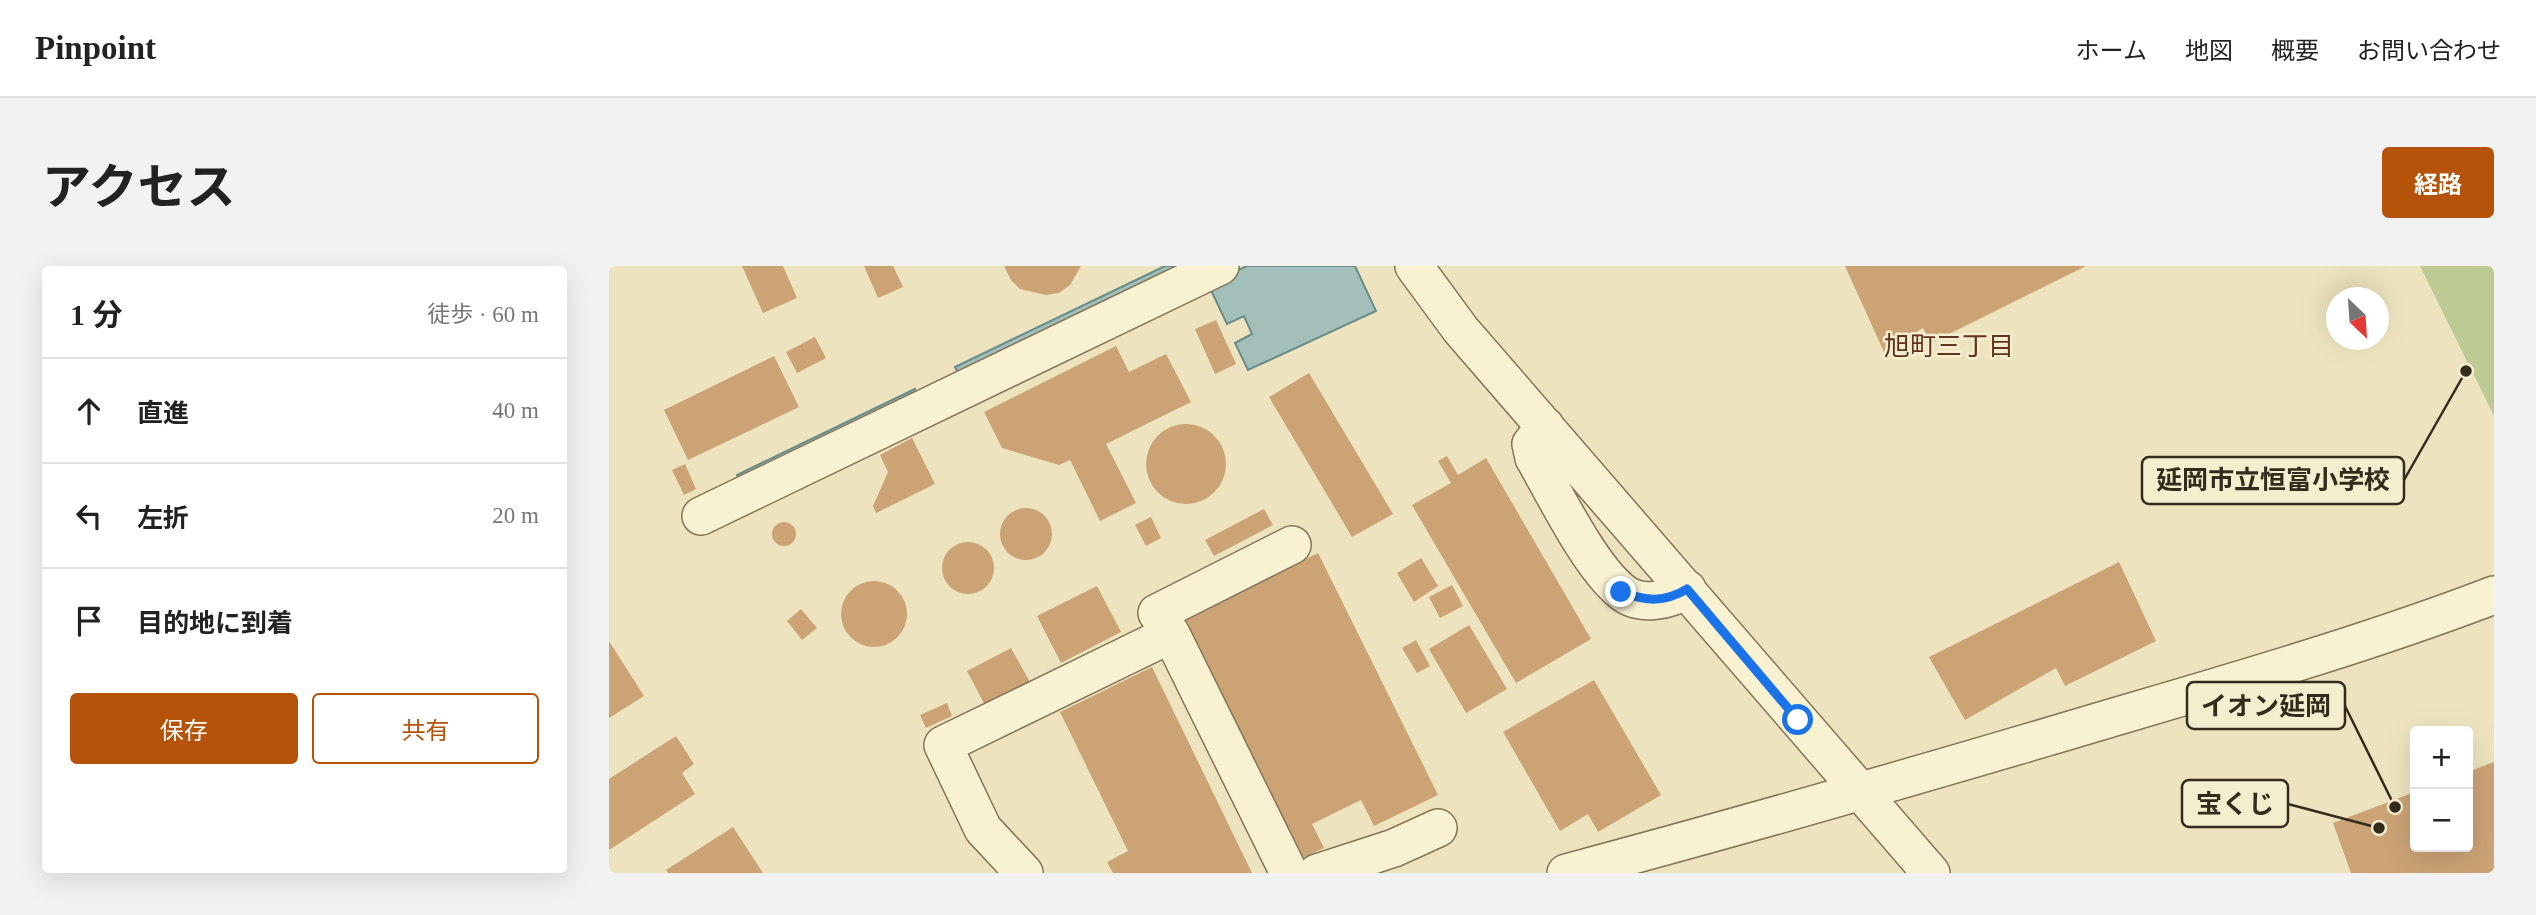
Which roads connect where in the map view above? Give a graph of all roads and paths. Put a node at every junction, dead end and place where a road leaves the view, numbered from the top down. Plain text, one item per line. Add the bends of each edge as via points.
1 (1220, 266) edge
2 (1414, 266) edge
3 (1545, 426) junction
4 (701, 516) dead end
5 (1292, 545) dead end
6 (1687, 589) junction
7 (2494, 595) edge
8 (1171, 634) junction
9 (1861, 792) junction
10 (1438, 828) dead end
11 (1402, 861) edge
12 (1024, 873) edge
13 (1289, 873) edge
14 (1317, 873) edge
15 (1566, 873) edge
16 (1931, 873) edge

1 - 4 street
2 - 3 street via 1461,330
3 - 6 street
3 - 6 street via 1531,443 1534,458 1588,551 1621,592 1646,601 1674,597
5 - 8 street via 1157,613
6 - 9 street
7 - 9 street via 2425,622 2241,680
8 - 12 street via 943,745 983,829
8 - 13 street
9 - 15 street
9 - 16 street
10 - 11 street
11 - 14 street

